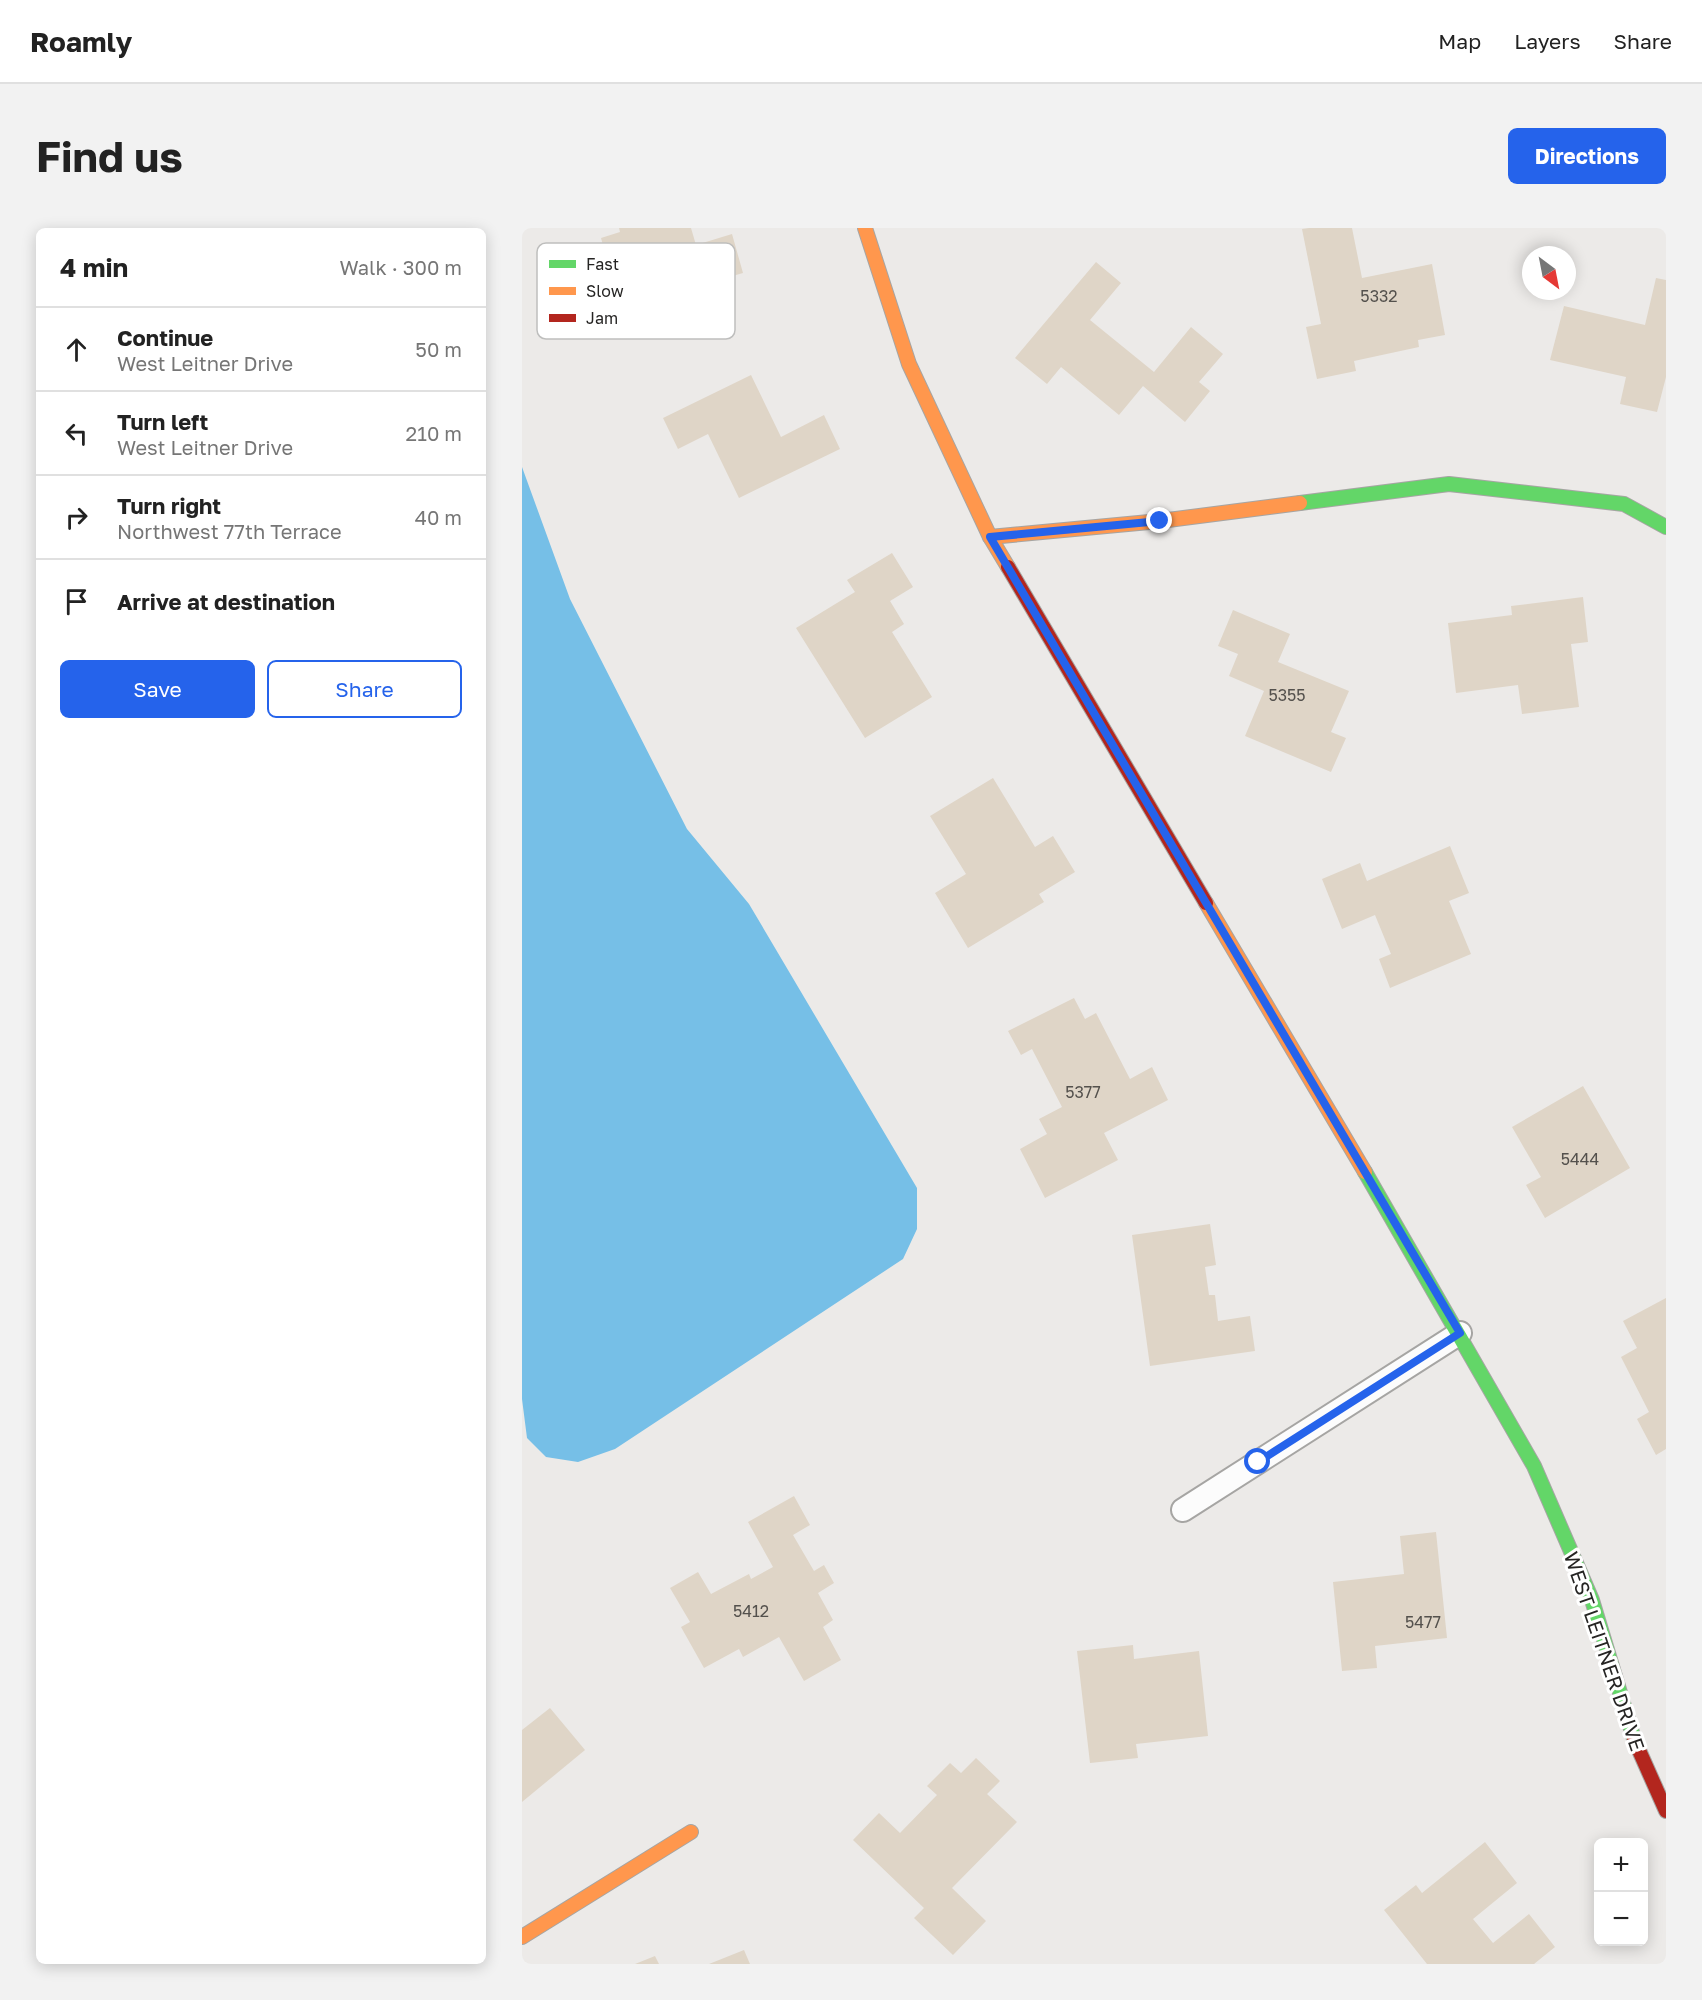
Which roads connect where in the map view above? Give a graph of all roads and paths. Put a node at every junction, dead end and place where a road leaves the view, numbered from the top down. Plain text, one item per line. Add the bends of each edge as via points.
1 (865, 228) edge
2 (1666, 527) edge
3 (990, 537) junction
4 (1460, 1333) junction
5 (1183, 1510) dead end
6 (1666, 1811) edge
7 (691, 1832) dead end
8 (522, 1937) edge

1 - 3 street, WEST LEITNER DRIVE via 909,364
2 - 3 street via 1624,504 1449,484 1160,521
3 - 4 street, WEST LEITNER DRIVE
4 - 5 street
4 - 6 street, WEST LEITNER DRIVE via 1534,1466 1592,1600 1634,1740
7 - 8 street

